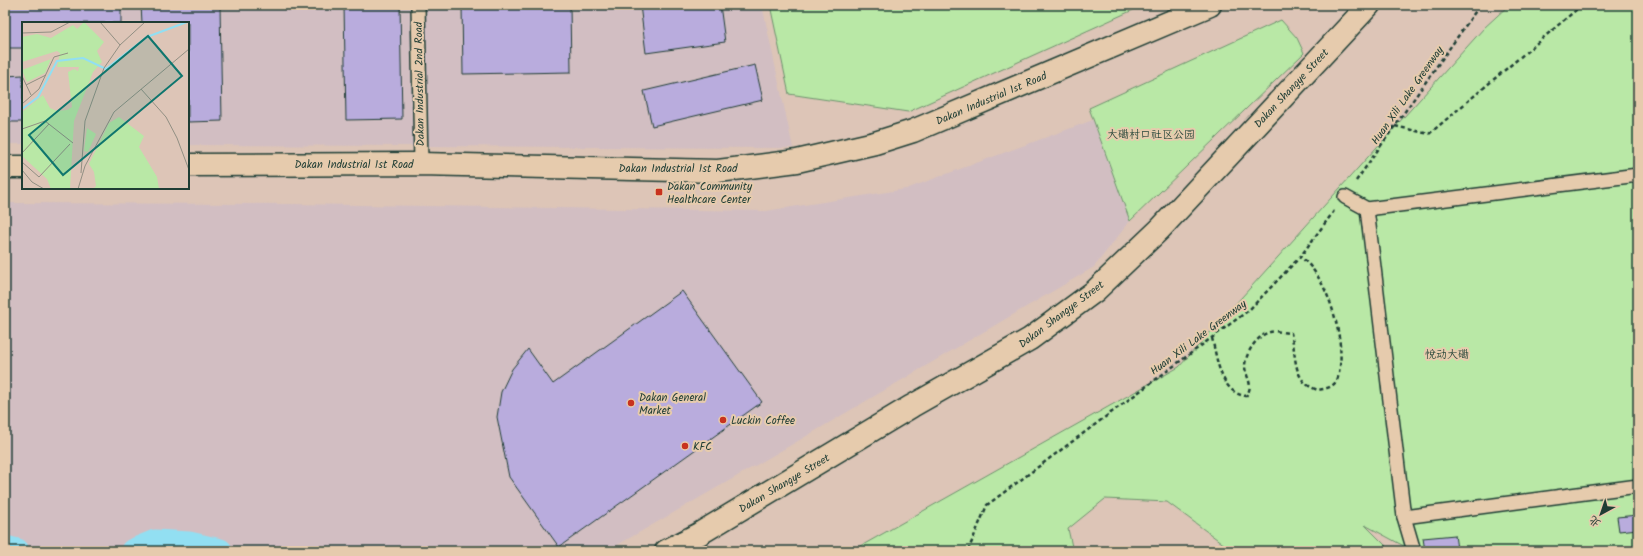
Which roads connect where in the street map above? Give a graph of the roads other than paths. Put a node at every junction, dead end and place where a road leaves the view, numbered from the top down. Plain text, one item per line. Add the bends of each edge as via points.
1 (418, 5) edge
2 (1210, 5) edge
3 (1368, 5) edge
4 (421, 164) junction
5 (189, 165) edge
6 (5, 167) edge
7 (22, 167) edge
8 (1638, 175) edge
9 (1345, 197) road end
10 (1367, 209) junction
11 (1638, 486) edge
12 (1404, 517) junction
13 (666, 551) edge
14 (1414, 551) edge

1 - 4 lane, Dakan Industrial 2nd Road
2 - 4 street, Dakan Industrial 1st Road via 913,131 869,145 797,161 718,171
3 - 13 street, Dakan Shangye Street via 1160,229 1095,291 1030,339
4 - 5 street, Dakan Industrial 1st Road
6 - 7 street
8 - 10 lane
9 - 10 lane
10 - 12 lane
11 - 12 lane
12 - 14 lane

